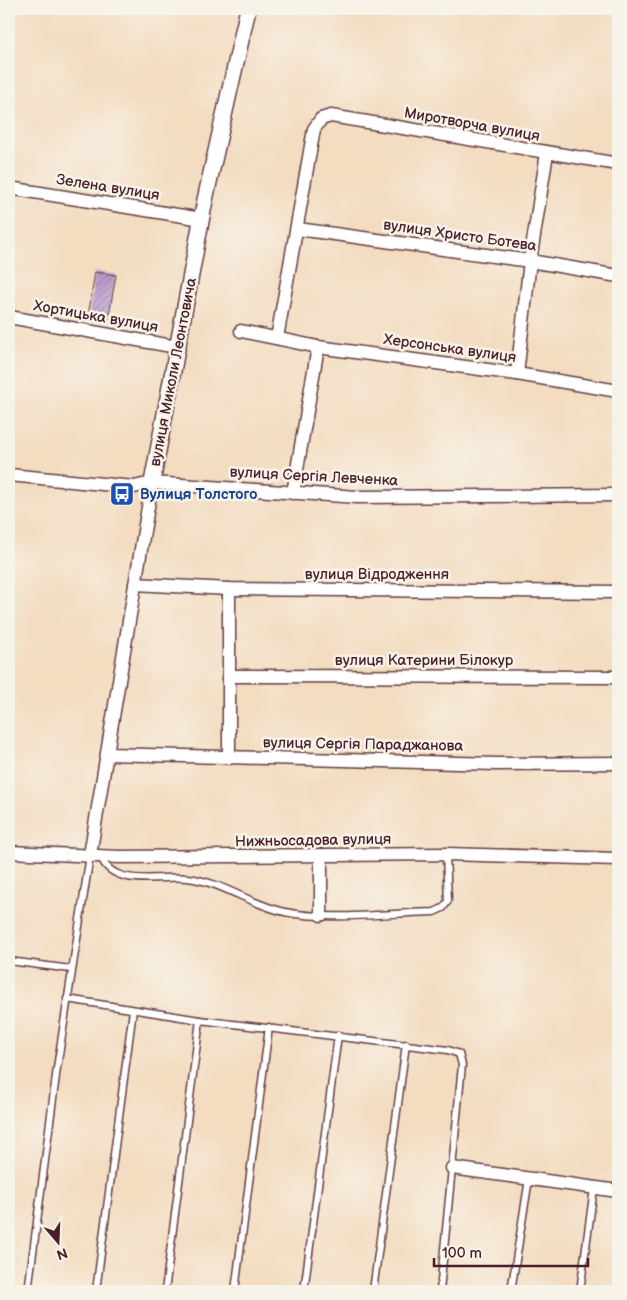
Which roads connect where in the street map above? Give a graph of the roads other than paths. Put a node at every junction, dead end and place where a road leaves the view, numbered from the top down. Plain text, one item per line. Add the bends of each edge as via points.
1 (248, 9) edge
2 (546, 153) junction
3 (618, 161) edge
4 (9, 188) edge
5 (202, 219) junction
6 (298, 229) junction
7 (530, 261) junction
8 (618, 276) edge
9 (9, 317) edge
10 (241, 331) dead end
11 (277, 338) junction
12 (318, 347) junction
13 (177, 348) junction
14 (517, 374) junction
15 (618, 391) edge
16 (9, 475) edge
17 (152, 483) junction
18 (292, 492) junction
19 (618, 495) edge
20 (135, 584) junction
21 (229, 589) junction
22 (618, 592) edge
23 (230, 676) junction
24 (618, 677) edge
25 (107, 754) junction
26 (229, 758) junction
27 (618, 763) edge
28 (9, 852) edge
29 (446, 854) junction
30 (95, 855) junction
31 (321, 857) junction
32 (618, 859) edge
33 (321, 915) junction
34 (9, 961) edge
35 (71, 969) junction
36 (67, 998) junction
37 (133, 1010) junction
38 (200, 1020) junction
39 (268, 1027) junction
40 (338, 1035) junction
41 (406, 1044) junction
42 (452, 1168) junction
43 (529, 1179) junction
44 (594, 1188) junction
45 (618, 1191) edge
46 (28, 1291) edge
47 (96, 1291) edge
48 (165, 1291) edge
49 (235, 1291) edge
50 (304, 1291) edge
51 (373, 1291) edge
52 (440, 1291) edge
53 (511, 1291) edge
54 (580, 1291) edge

1 - 5 street, вулиця Миколи Леонтовича
2 - 3 street, Миротворча вулиця
2 - 6 street, Миротворча вулиця via 331,116 322,119 314,129
2 - 7 street
4 - 5 street, Зелена вулиця
5 - 13 street, вулиця Миколи Леонтовича
6 - 7 street, вулиця Христо Ботева
6 - 11 street
7 - 8 street, вулиця Христо Ботева
7 - 14 street
9 - 13 street, Хортицька вулиця
10 - 11 street, Херсонська вулиця
11 - 12 street, Херсонська вулиця
12 - 14 street, Херсонська вулиця
12 - 18 street
13 - 17 street, вулиця Миколи Леонтовича
14 - 15 street, Херсонська вулиця
16 - 17 street, вулиця Сергія Левченка via 134,487
17 - 18 street, вулиця Сергія Левченка
17 - 20 street, вулиця Миколи Леонтовича
18 - 19 street, вулиця Сергія Левченка via 357,497
20 - 21 street, вулиця Відродження
20 - 25 street, вулиця Миколи Леонтовича
21 - 22 street, вулиця Відродження
21 - 23 street
23 - 24 street, вулиця Катерини Білокур
23 - 26 street
25 - 26 street, вулиця Сергія Параджанова
25 - 30 street, вулиця Миколи Леонтовича
26 - 27 street, вулиця Сергія Параджанова via 487,764
28 - 30 street, Нижньосадова вулиця
29 - 31 street, Нижньосадова вулиця
29 - 32 street, Нижньосадова вулиця
29 - 33 lane via 448,901 443,908 434,912
30 - 31 street, Нижньосадова вулиця
30 - 33 lane via 107,867 125,876 142,880 187,878 211,883 268,908
30 - 35 lane
31 - 33 street
34 - 35 lane
35 - 36 lane
36 - 37 lane
36 - 46 lane
37 - 38 lane
37 - 47 lane
38 - 39 lane
38 - 48 lane
39 - 40 lane
39 - 49 lane
40 - 41 lane
40 - 50 lane
41 - 42 lane via 454,1050 462,1059
41 - 51 lane
42 - 43 street
42 - 52 lane
43 - 44 street
43 - 53 lane
44 - 45 street
44 - 54 lane

